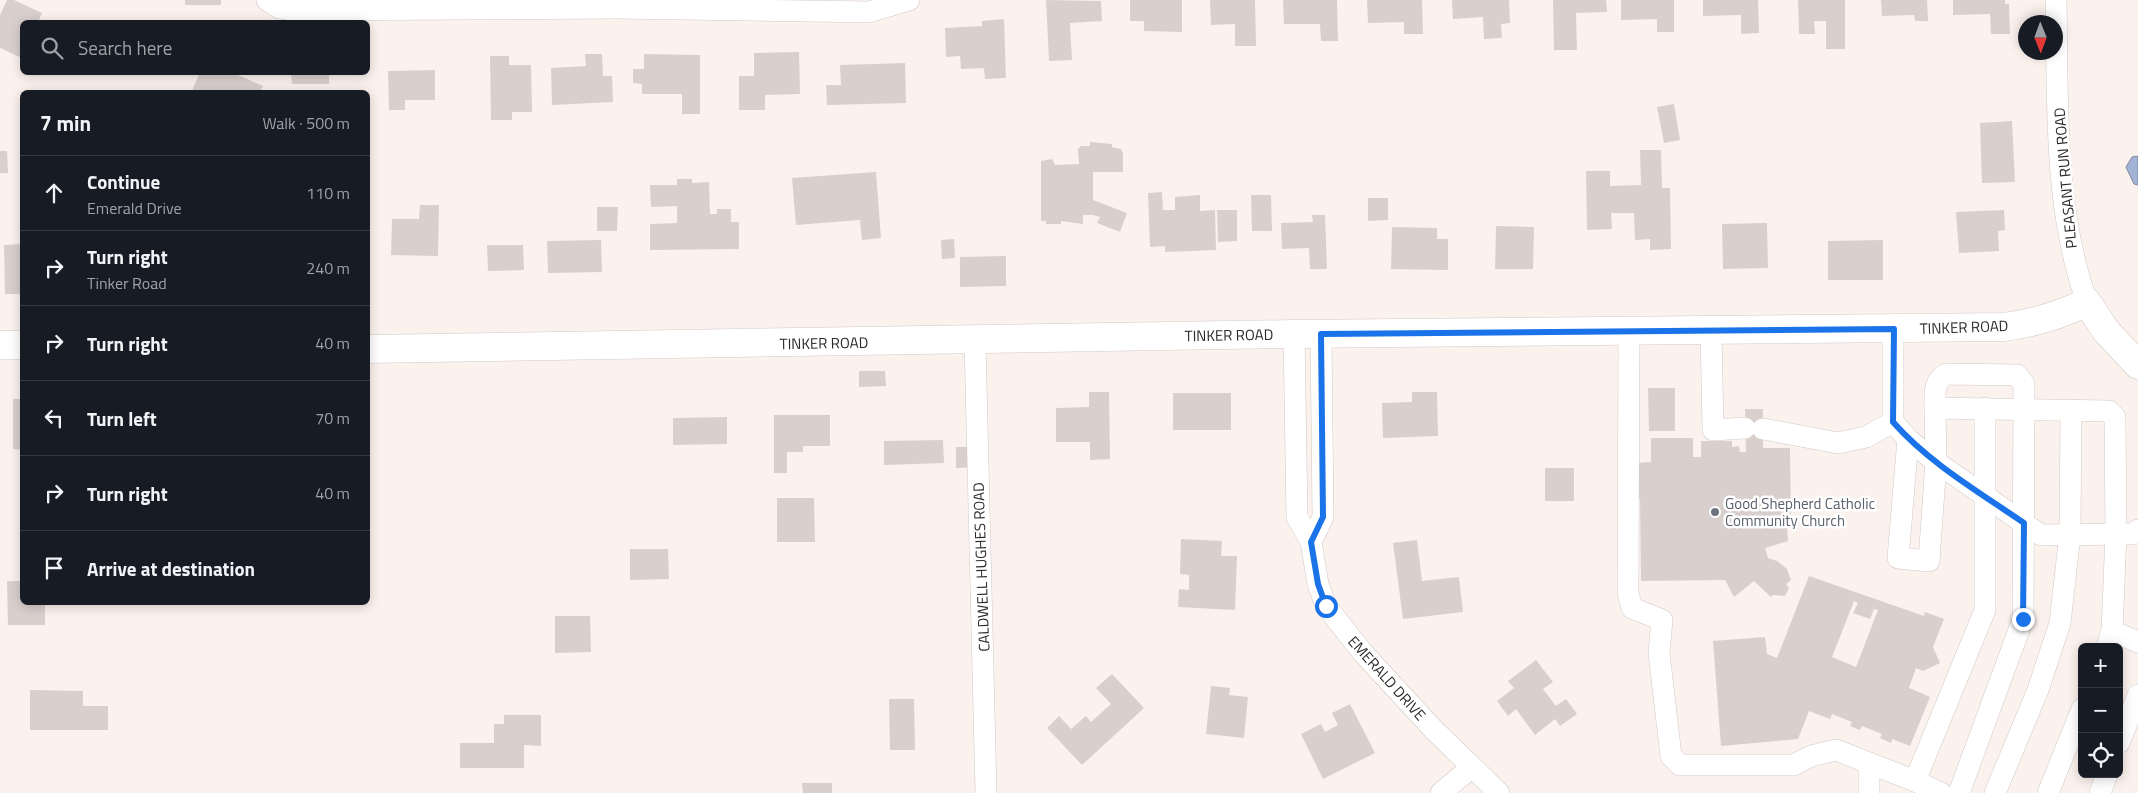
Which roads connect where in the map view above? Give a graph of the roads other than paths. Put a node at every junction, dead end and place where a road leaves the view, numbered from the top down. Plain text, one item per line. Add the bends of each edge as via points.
1 (267, 0) edge
2 (909, 0) edge
3 (2056, 0) edge
4 (2086, 302) junction
5 (1894, 329) junction
6 (1710, 330) junction
7 (1629, 331) junction
8 (1294, 334) junction
9 (1321, 334) junction
10 (975, 341) junction
11 (0, 345) edge
12 (20, 345) edge
13 (370, 349) edge
14 (2138, 365) edge
15 (1936, 408) junction
16 (1985, 408) junction
17 (2025, 409) junction
18 (2071, 410) junction
19 (1893, 422) junction
20 (1908, 439) junction
21 (1936, 462) junction
22 (1986, 496) junction
23 (2024, 523) junction
24 (2138, 530) edge
25 (2070, 534) junction
26 (2116, 534) junction
27 (1311, 542) junction
28 (2109, 639) edge
29 (2138, 642) edge
30 (2138, 695) edge
31 (2078, 719) edge
32 (2123, 733) edge
33 (1869, 763) junction
34 (1472, 767) junction
35 (2106, 778) edge
36 (1915, 781) junction
37 (986, 793) edge
38 (1441, 793) edge
39 (1499, 793) edge
40 (1869, 793) edge
41 (1941, 793) edge
42 (1958, 793) edge
43 (1995, 793) edge
44 (2048, 793) edge
45 (2100, 793) edge

1 - 2 street via 279,8 291,10 615,8 868,12
3 - 4 street, PLEASANT RUN ROAD via 2060,152 2069,244
4 - 5 main road, TINKER ROAD via 2060,316 2012,326
4 - 14 main road, PLEASANT RUN ROAD via 2106,331
5 - 6 main road, TINKER ROAD
5 - 19 street
6 - 7 main road, TINKER ROAD
6 - 19 street via 1713,430 1754,428 1838,442 1866,438
7 - 9 main road, TINKER ROAD
7 - 33 street via 1628,593 1632,608 1662,620 1659,653 1671,756 1680,765 1794,765 1811,756 1836,750
8 - 9 main road, TINKER ROAD
8 - 10 main road, TINKER ROAD
8 - 27 street, EMERALD DRIVE via 1297,517
9 - 27 street via 1323,517
10 - 13 main road, TINKER ROAD
10 - 37 street, CALDWELL HUGHES ROAD
11 - 12 main road
15 - 16 street
15 - 17 street via 1935,388 1938,379 1946,374 2017,375 2024,384
15 - 21 street
16 - 17 street
16 - 22 street
17 - 18 street
17 - 23 street
18 - 25 street
18 - 26 street via 2108,411 2115,417
19 - 20 street
20 - 21 street
20 - 21 street via 1898,558 1929,561
21 - 22 street
22 - 23 street
22 - 36 street via 1985,610
23 - 25 street via 2041,535
23 - 42 street via 2023,619
24 - 26 street via 2133,534
25 - 26 street
25 - 43 street via 2060,623 2038,690
26 - 28 street
27 - 34 street, EMERALD DRIVE via 1318,584 1326,606 1363,653
28 - 29 street
30 - 32 street
31 - 44 street
33 - 36 street
33 - 40 street
34 - 38 street
34 - 39 street, EMERALD DRIVE
35 - 45 street
36 - 41 street

